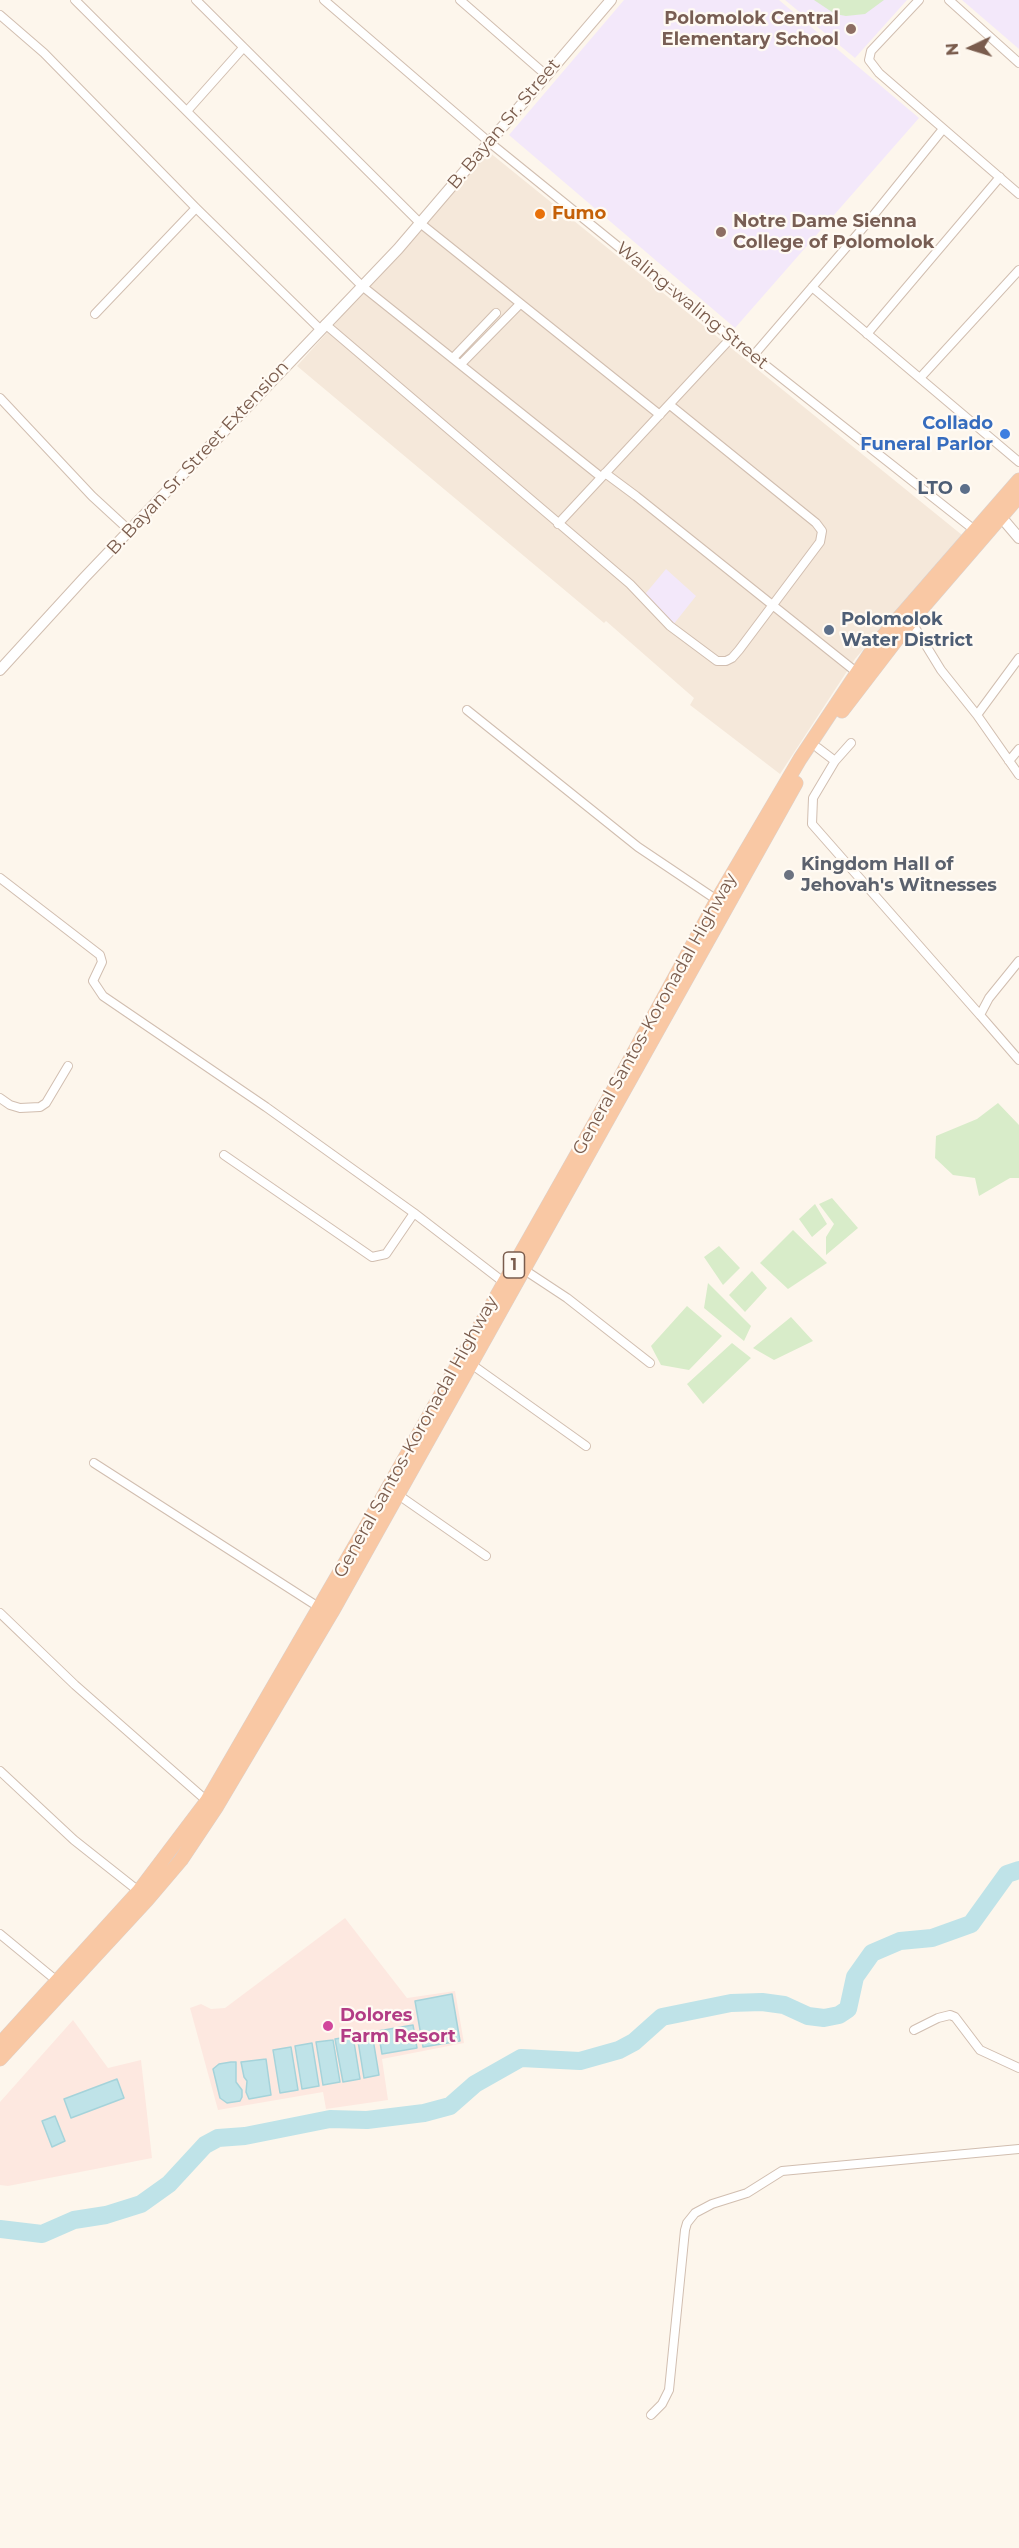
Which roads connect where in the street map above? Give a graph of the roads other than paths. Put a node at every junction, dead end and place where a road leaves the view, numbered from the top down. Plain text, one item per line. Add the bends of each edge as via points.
1 (75, 0) edge
2 (195, 0) edge
3 (324, 0) edge
4 (460, 0) edge
5 (611, 0) edge
6 (919, 0) edge
7 (949, 0) edge
8 (0, 15) edge
9 (243, 48) junction
10 (1019, 63) edge
11 (546, 75) junction
12 (187, 111) junction
13 (943, 129) junction
14 (489, 142) junction
15 (1000, 177) junction
16 (1019, 194) edge
17 (196, 208) junction
18 (420, 223) junction
19 (398, 249) joint
20 (1019, 270) edge
21 (362, 286) junction
22 (812, 287) junction
23 (520, 304) junction
24 (496, 313) dead end
25 (95, 314) dead end
26 (323, 327) junction
27 (867, 334) junction
28 (730, 338) junction
29 (753, 356) junction
30 (457, 361) junction
31 (920, 378) junction
32 (0, 398) edge
33 (670, 405) junction
34 (660, 415) junction
35 (1019, 462) edge
36 (603, 475) junction
37 (1019, 480) edge
38 (1019, 496) edge
39 (997, 513) junction
40 (558, 524) junction
41 (130, 531) junction
42 (980, 533) junction
43 (1019, 538) edge
44 (772, 605) junction
45 (911, 621) junction
46 (1019, 658) edge
47 (0, 670) edge
48 (861, 675) junction
49 (467, 710) dead end
50 (977, 715) junction
51 (851, 743) dead end
52 (818, 748) junction
53 (1019, 749) edge
54 (836, 761) junction
55 (1009, 761) junction
56 (1019, 775) edge
57 (0, 878) edge
58 (717, 900) junction
59 (1019, 961) edge
60 (980, 1016) junction
61 (1019, 1060) edge
62 (68, 1066) dead end
63 (0, 1098) edge
64 (224, 1155) dead end
65 (414, 1213) junction
66 (520, 1267) junction
67 (509, 1285) junction
68 (650, 1363) dead end
69 (471, 1364) junction
70 (586, 1446) dead end
71 (94, 1463) dead end
72 (397, 1494) junction
73 (486, 1556) dead end
74 (320, 1608) junction
75 (0, 1613) edge
76 (245, 1749) junction
77 (0, 1771) edge
78 (207, 1801) junction
79 (143, 1895) junction
80 (0, 1934) edge
81 (57, 1982) junction
82 (914, 2030) dead end
83 (0, 2044) edge
84 (0, 2060) edge
85 (1019, 2068) edge
86 (1019, 2149) edge
87 (651, 2415) dead end

1 - 12 street
2 - 9 street
3 - 14 street, Waling-waling Street
4 - 11 street
5 - 11 street, B. Bayan Sr. Street
6 - 13 street via 871,51 869,60
7 - 10 street
8 - 17 street via 73,82
9 - 12 street
9 - 18 street
11 - 14 street, B. Bayan Sr. Street
12 - 21 street
13 - 15 street
13 - 22 street
14 - 18 street, B. Bayan Sr. Street
14 - 28 street, Waling-waling Street
15 - 16 street
15 - 27 street
17 - 25 street
17 - 26 street
18 - 19 street, B. Bayan Sr. Street
18 - 23 street
19 - 21 street, B. Bayan Sr. Street Extension
20 - 31 street
21 - 26 street, B. Bayan Sr. Street Extension
21 - 30 street
22 - 27 street
22 - 29 street
23 - 30 street
23 - 34 street
24 - 30 street
26 - 40 street
26 - 41 street, B. Bayan Sr. Street Extension
27 - 31 street
28 - 29 street, Waling-waling Street
28 - 33 street
29 - 42 street, Waling-waling Street
30 - 36 street
31 - 35 street
32 - 41 street
33 - 34 street
33 - 44 street via 822,531 820,542
34 - 36 street
36 - 40 street
36 - 44 street via 636,495
37 - 39 highway, General Santos-Koronadal Highway / 1
38 - 39 highway, General Santos-Koronadal Highway / 1
39 - 42 highway, General Santos-Koronadal Highway / 1
39 - 43 street
40 - 44 street via 630,584 670,626 717,661 732,658
41 - 47 street, B. Bayan Sr. Street Extension
42 - 45 highway, General Santos-Koronadal Highway / 1
42 - 48 highway, General Santos-Koronadal Highway / 1 via 877,643
44 - 48 street
45 - 48 highway, General Santos-Koronadal Highway / 1
45 - 50 street via 941,670
46 - 50 street
48 - 52 highway, General Santos-Koronadal Highway / 1
48 - 58 highway, General Santos-Koronadal Highway / 1 via 800,759
49 - 58 street via 638,847
50 - 55 street
51 - 54 street
52 - 54 street
52 - 66 highway, General Santos-Koronadal Highway / 1
53 - 55 street
54 - 60 street via 813,798 812,824
55 - 56 street
57 - 65 street via 98,952 102,962 93,981 103,996
58 - 66 highway, General Santos-Koronadal Highway / 1
59 - 60 street
60 - 61 street
62 - 63 street via 40,1107 20,1108
64 - 65 street via 372,1257 386,1254
65 - 67 street
66 - 67 highway, General Santos-Koronadal Highway / 1
66 - 68 street
67 - 69 highway, General Santos-Koronadal Highway / 1
67 - 74 highway, General Santos-Koronadal Highway / 1
69 - 70 street
69 - 72 highway, General Santos-Koronadal Highway / 1
71 - 74 street
72 - 73 street
72 - 76 highway, General Santos-Koronadal Highway / 1 via 332,1612
74 - 76 highway, General Santos-Koronadal Highway / 1
75 - 78 street
76 - 78 highway, General Santos-Koronadal Highway / 1
76 - 79 highway, General Santos-Koronadal Highway / 1 via 218,1806 181,1860
77 - 79 street via 74,1840
78 - 79 highway, General Santos-Koronadal Highway / 1
79 - 81 highway, General Santos-Koronadal Highway / 1
79 - 84 highway, General Santos-Koronadal Highway / 1
80 - 81 street
81 - 83 highway, General Santos-Koronadal Highway / 1
82 - 85 street via 938,2018 955,2016 980,2050
86 - 87 street via 782,2171 747,2193 695,2212 685,2230 669,2390

